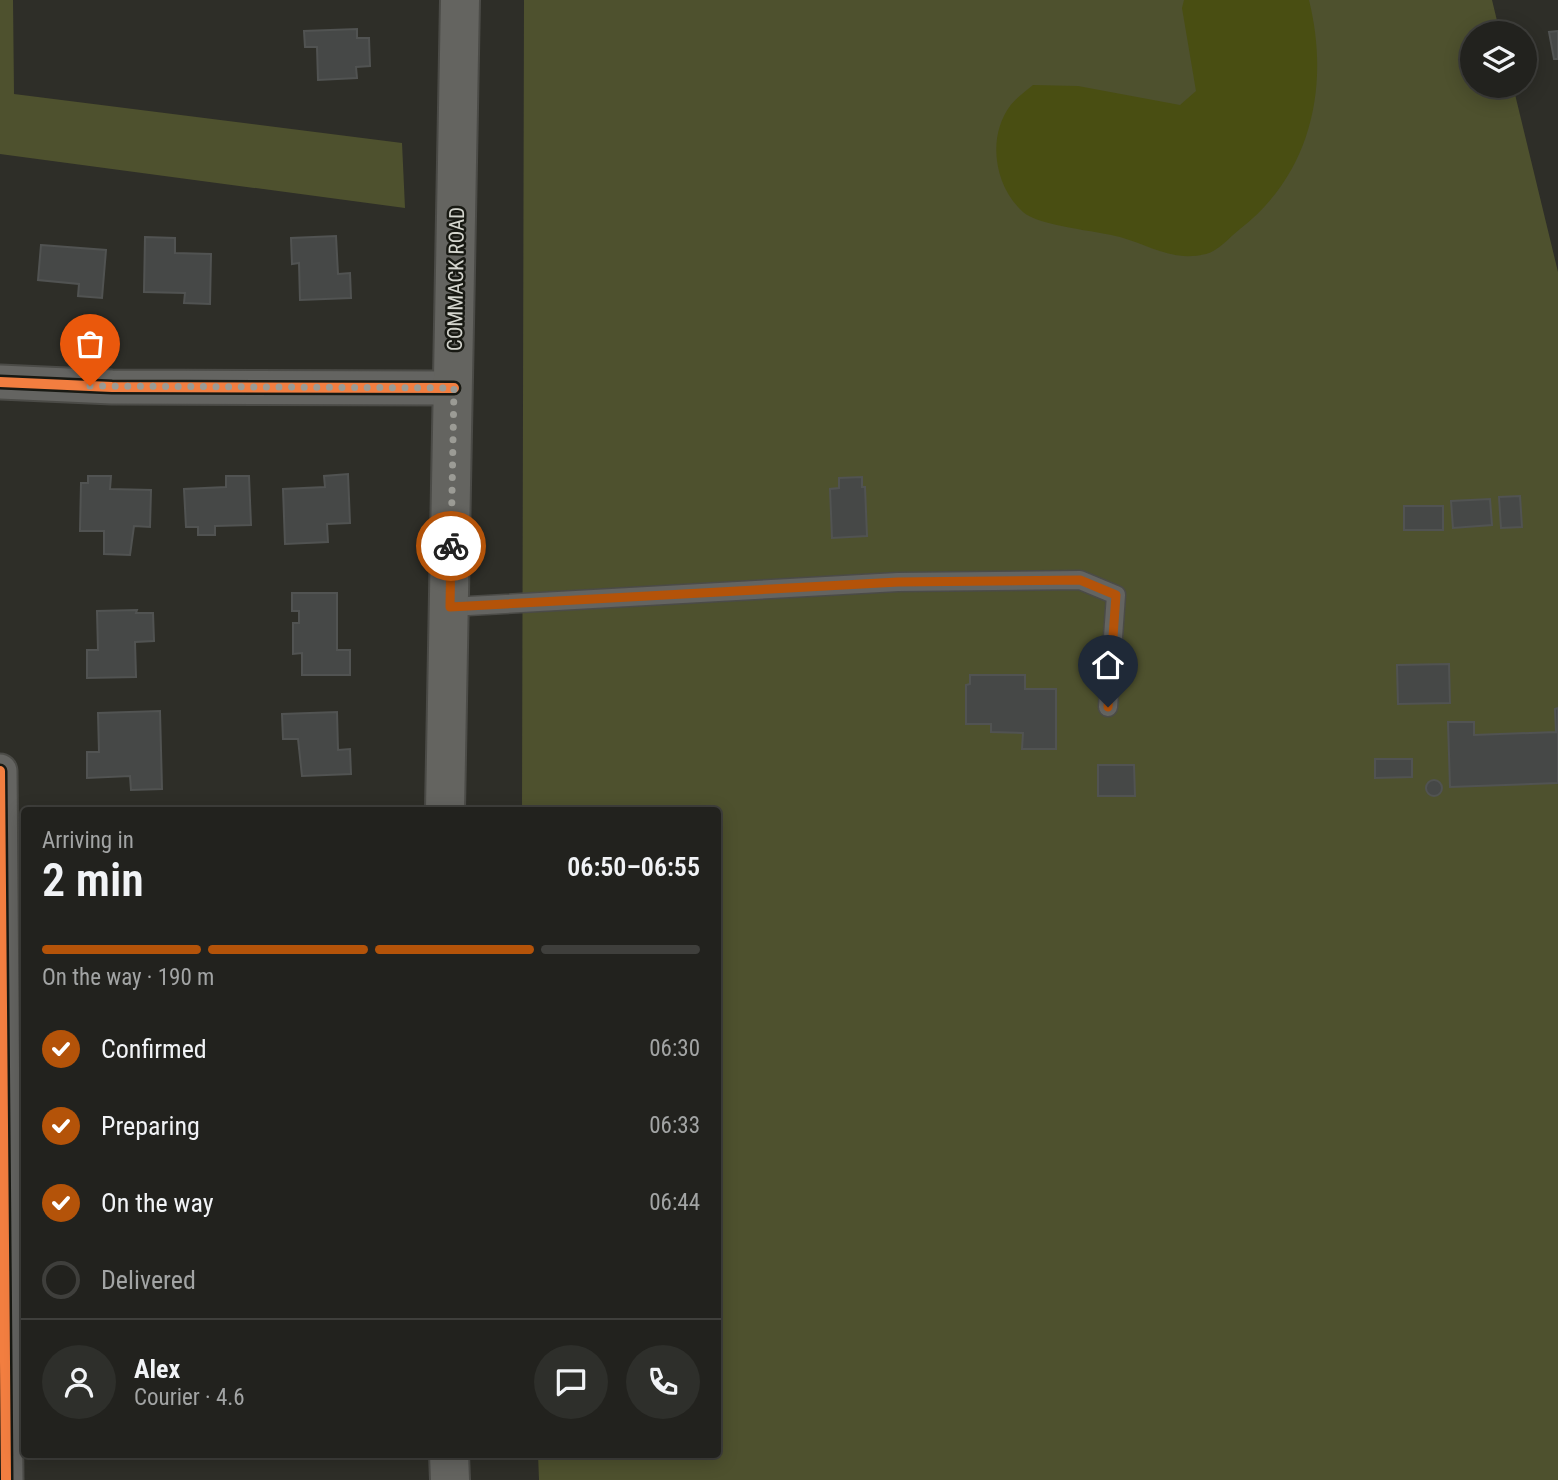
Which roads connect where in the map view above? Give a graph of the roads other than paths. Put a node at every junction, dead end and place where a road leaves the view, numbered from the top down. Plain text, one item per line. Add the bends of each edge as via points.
1 (460, 0) edge
2 (0, 382) edge
3 (454, 388) junction
4 (450, 607) junction
5 (1108, 707) dead end
6 (0, 771) edge
7 (445, 807) edge
8 (449, 1458) edge
9 (6, 1480) edge
10 (450, 1480) edge

1 - 3 main road, COMMACK ROAD
2 - 3 street
3 - 4 main road, COMMACK ROAD
4 - 5 lane via 898,582 1080,580 1116,595
4 - 7 main road, COMMACK ROAD
6 - 9 street
8 - 10 main road

